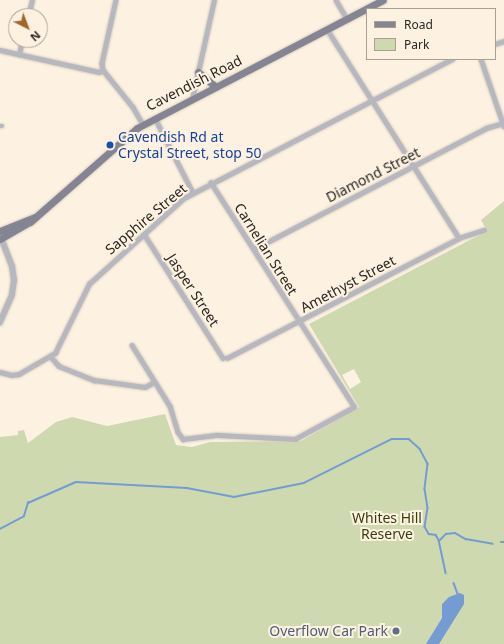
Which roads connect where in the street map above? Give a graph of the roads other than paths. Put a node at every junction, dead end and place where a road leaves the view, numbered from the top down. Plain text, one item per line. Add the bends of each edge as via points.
1 (116, 0) edge
2 (214, 0) edge
3 (336, 0) edge
4 (383, 0) edge
5 (368, 8) edge
6 (366, 9) edge
7 (347, 19) junction
8 (327, 29) junction
9 (20, 48) edge
10 (0, 50) edge
11 (19, 55) junction
12 (450, 60) edge
13 (481, 60) edge
14 (103, 70) junction
15 (198, 72) junction
16 (216, 87) junction
17 (192, 99) junction
18 (373, 100) junction
19 (155, 118) junction
20 (143, 124) junction
21 (504, 124) edge
22 (414, 166) junction
23 (211, 184) junction
24 (193, 193) junction
25 (484, 230) dead end
26 (144, 234) junction
27 (0, 236) edge
28 (459, 238) junction
29 (254, 249) junction
30 (0, 322) edge
31 (299, 322) junction
32 (132, 345) dead end
33 (51, 357) junction
34 (224, 358) joint
35 (0, 372) edge
36 (154, 382) junction

1 - 14 street via 102,63
2 - 15 street
3 - 7 street
4 - 5 main road, Cavendish Road
6 - 7 main road, Cavendish Road
7 - 8 main road, Cavendish Road
8 - 16 main road, Cavendish Road
8 - 18 street
9 - 11 street
10 - 11 street
11 - 14 street via 99,72
12 - 18 street, Sapphire Street
13 - 21 street
14 - 20 street via 133,107
15 - 16 main road
15 - 17 street
16 - 17 main road, Cavendish Road
17 - 19 main road, Cavendish Road
18 - 22 street
18 - 23 street, Sapphire Street
19 - 20 main road, Cavendish Road
19 - 24 street
20 - 27 main road, Cavendish Road via 26,225
21 - 22 street, Diamond Street via 486,128
22 - 28 street
22 - 29 street, Diamond Street
23 - 24 street, Sapphire Street
23 - 29 street, Carnelian Street
24 - 26 street, Sapphire Street
25 - 28 street, Amethyst Street
26 - 33 street, Sapphire Street via 89,284 61,346
26 - 34 street, Jasper Street
27 - 30 street via 12,266 14,280 12,295
28 - 31 street, Amethyst Street
29 - 31 street, Carnelian Street
31 - 34 street, Amethyst Street
31 - 36 street, Carnelian Street via 354,406 295,439 218,435 183,439 178,432 170,406
32 - 36 street
33 - 35 street, Sapphire Street via 19,374
33 - 36 street via 59,366 94,380 145,387

